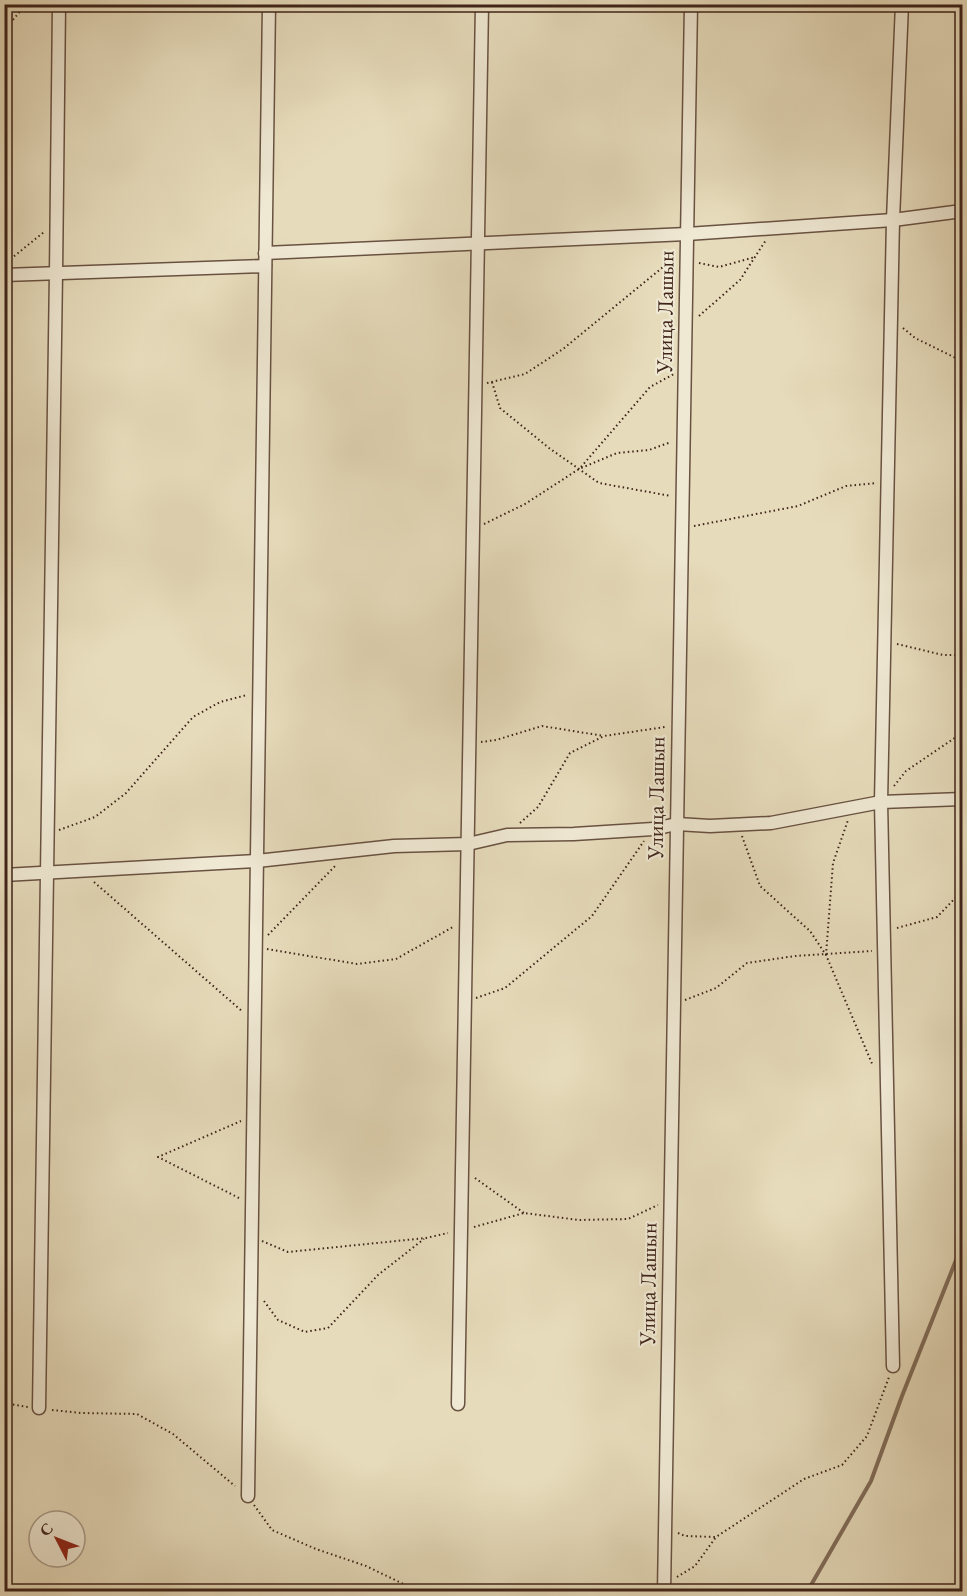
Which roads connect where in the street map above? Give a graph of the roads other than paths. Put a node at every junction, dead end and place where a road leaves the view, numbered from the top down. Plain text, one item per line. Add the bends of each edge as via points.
1 (58, 4) edge
2 (269, 4) edge
3 (482, 4) edge
4 (691, 4) edge
5 (902, 4) edge
6 (963, 211) edge
7 (893, 220) junction
8 (687, 234) junction
9 (478, 244) junction
10 (265, 260) junction
11 (56, 273) junction
12 (4, 275) edge
13 (963, 799) edge
14 (881, 802) junction
15 (677, 824) junction
16 (468, 844) junction
17 (257, 861) junction
18 (47, 873) junction
19 (4, 875) edge
20 (893, 1366) road end
21 (458, 1404) dead end
22 (39, 1408) road end
23 (248, 1496) road end
24 (664, 1588) edge

1 - 11 street
2 - 10 street
3 - 9 street
4 - 8 street, Улица Лашын
5 - 7 street
6 - 7 street
7 - 8 street
7 - 14 street
8 - 9 street
8 - 15 street, Улица Лашын
9 - 10 street
9 - 16 street
10 - 11 street
10 - 17 street
11 - 12 street
11 - 18 street
13 - 14 street
14 - 15 street via 771,823
14 - 20 street
15 - 16 street via 653,829 507,835
15 - 24 street, Улица Лашын
16 - 17 street via 393,846
16 - 21 street
17 - 18 street
17 - 23 street
18 - 19 street
18 - 22 street

